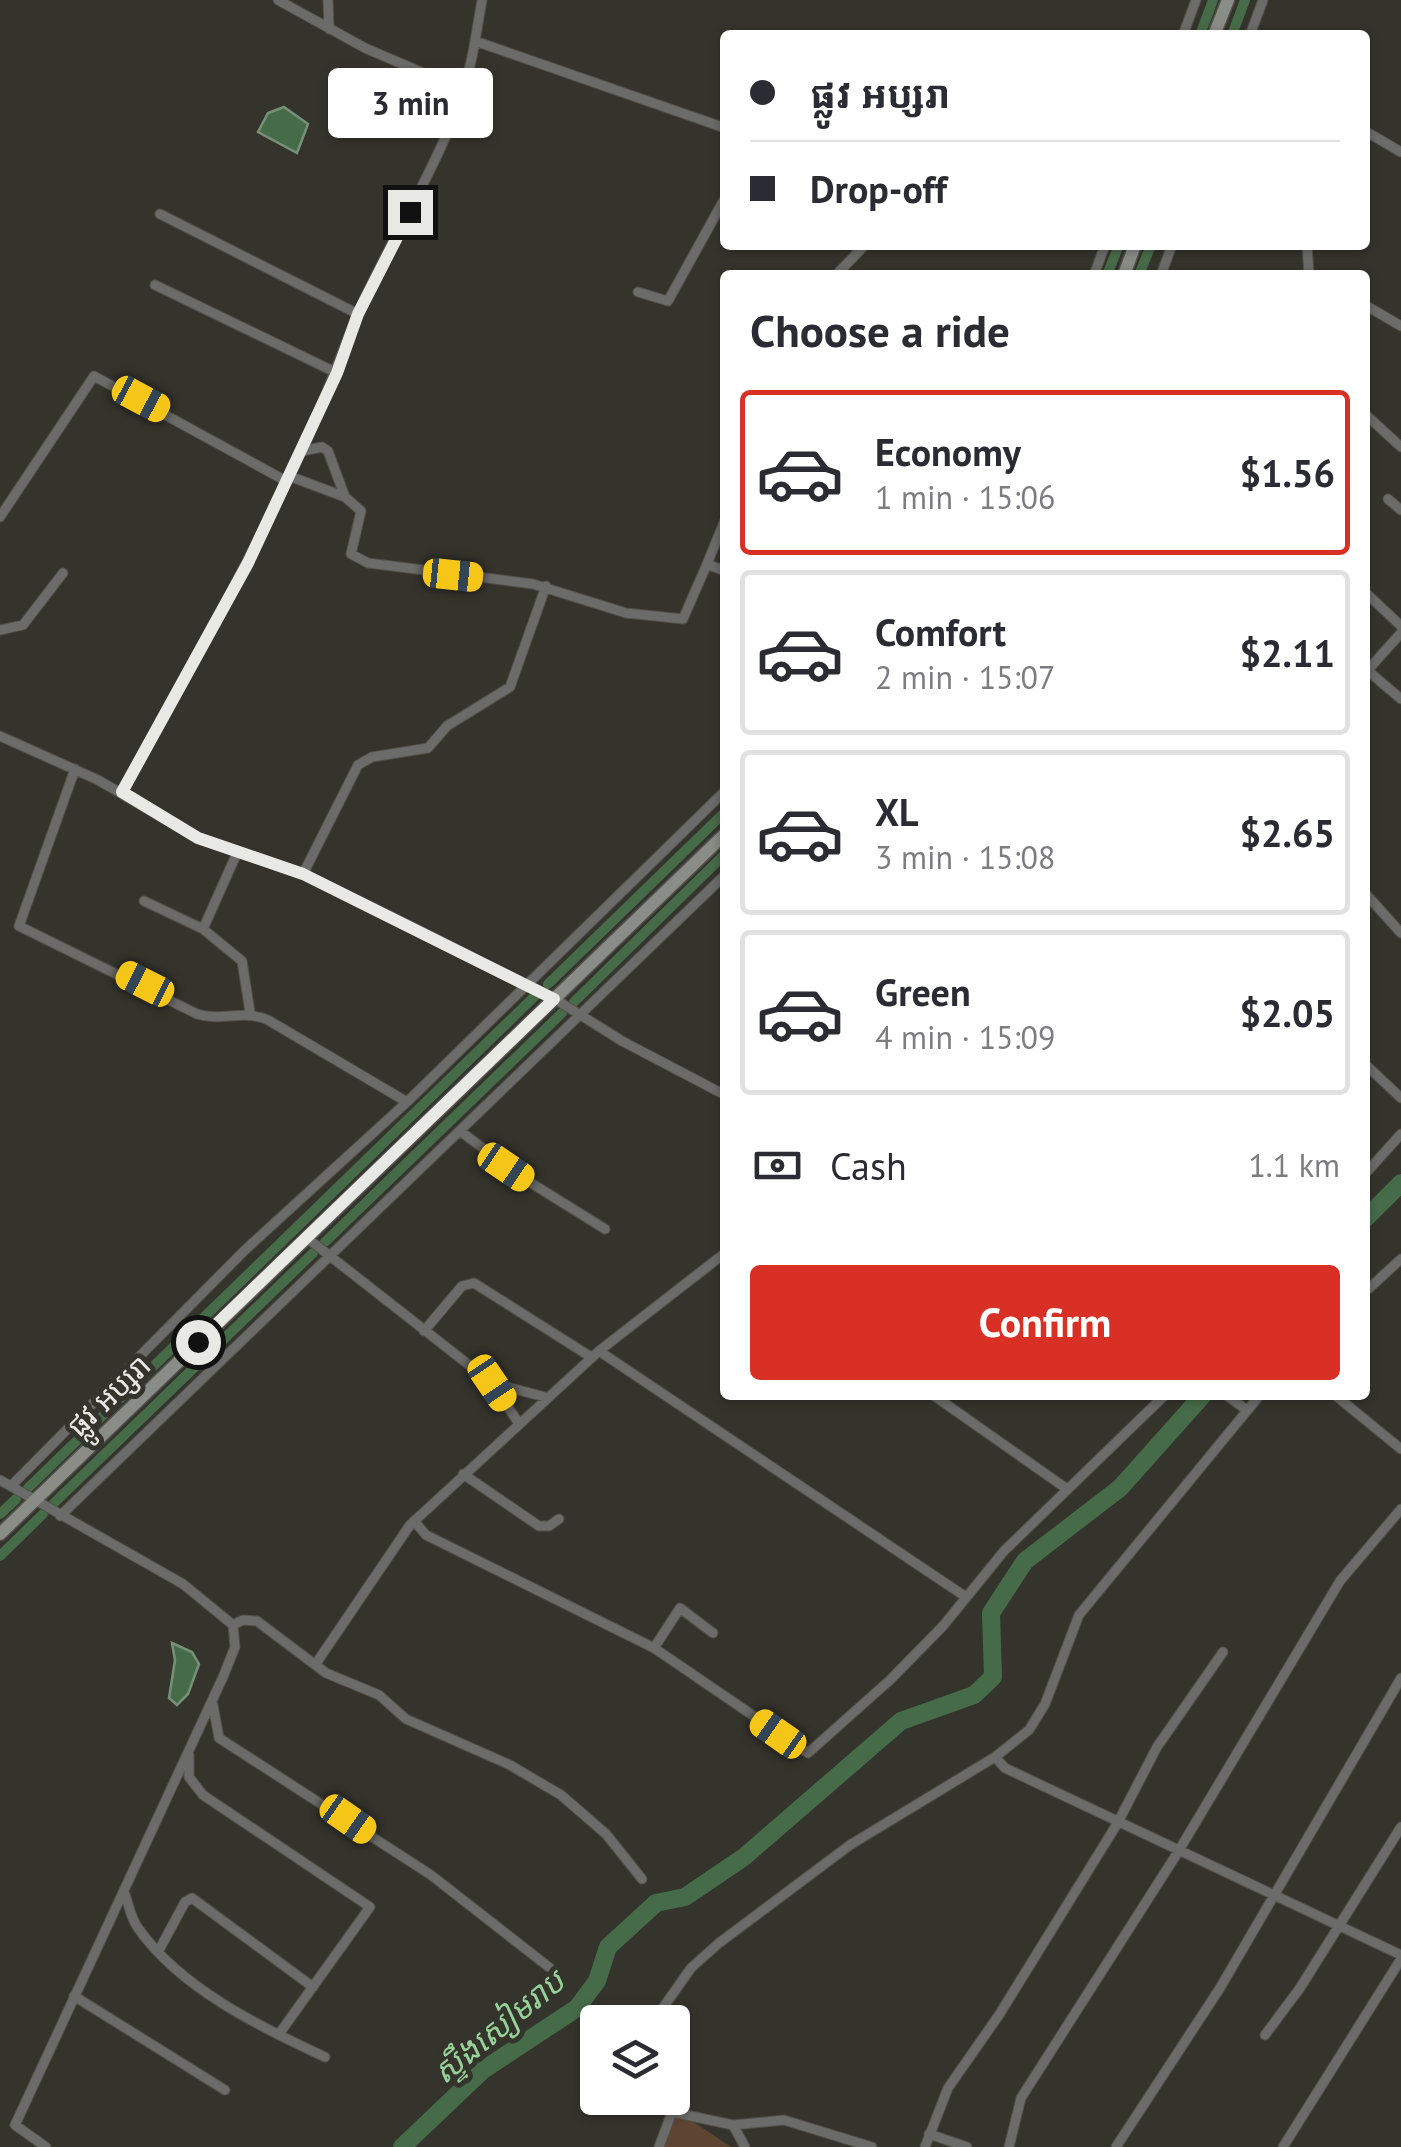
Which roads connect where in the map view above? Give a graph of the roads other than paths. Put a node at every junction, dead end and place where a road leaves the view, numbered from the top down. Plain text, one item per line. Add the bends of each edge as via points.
1 (278, 0) edge
2 (328, 0) edge
3 (482, 0) edge
4 (1196, 0) edge
5 (1228, 0) edge
6 (1263, 0) edge
7 (329, 29) junction
8 (1185, 30) edge
9 (1216, 30) edge
10 (1252, 30) edge
11 (475, 41) junction
12 (463, 90) junction
13 (720, 126) edge
14 (1370, 135) edge
15 (1401, 152) edge
16 (720, 207) edge
17 (160, 214) dead end
18 (860, 250) edge
19 (841, 270) edge
20 (155, 286) dead end
21 (638, 292) dead end
22 (1370, 308) edge
23 (358, 314) junction
24 (1401, 326) edge
25 (337, 373) junction
26 (1370, 419) edge
27 (1401, 447) edge
28 (302, 451) junction
29 (288, 478) junction
30 (346, 496) junction
31 (1388, 499) dead end
32 (1401, 510) edge
33 (0, 517) edge
34 (720, 532) edge
35 (706, 564) junction
36 (720, 569) edge
37 (63, 573) dead end
38 (546, 586) junction
39 (1370, 597) edge
40 (0, 630) edge
41 (1401, 630) edge
42 (1370, 667) edge
43 (1370, 675) edge
44 (1401, 700) edge
45 (0, 736) edge
46 (75, 769) junction
47 (122, 792) junction
48 (720, 796) edge
49 (720, 839) edge
50 (237, 853) junction
51 (303, 874) junction
52 (720, 880) edge
53 (1370, 899) edge
54 (144, 900) dead end
55 (202, 930) junction
56 (1401, 933) edge
57 (526, 986) junction
58 (554, 999) junction
59 (250, 1012) junction
60 (579, 1016) junction
61 (1370, 1069) edge
62 (720, 1092) edge
63 (1401, 1098) edge
64 (406, 1102) junction
65 (460, 1131) junction
66 (1401, 1134) edge
67 (1370, 1168) edge
68 (605, 1228) dead end
69 (306, 1238) junction
70 (330, 1256) junction
71 (720, 1258) edge
72 (1401, 1259) edge
73 (1370, 1287) edge
74 (424, 1331) junction
75 (595, 1354) junction
76 (492, 1383) junction
77 (545, 1398) junction
78 (940, 1400) edge
79 (1160, 1400) edge
80 (1233, 1400) edge
81 (1253, 1400) edge
82 (1341, 1400) edge
83 (1243, 1407) junction
84 (518, 1422) junction
85 (1401, 1449) edge
86 (463, 1474) junction
87 (0, 1480) edge
88 (11, 1486) junction
89 (1067, 1489) junction
90 (35, 1500) junction
91 (1401, 1509) edge
92 (60, 1516) junction
93 (559, 1518) dead end
94 (414, 1522) junction
95 (0, 1534) edge
96 (966, 1597) junction
97 (233, 1626) junction
98 (713, 1633) dead end
99 (654, 1648) junction
100 (1223, 1652) dead end
101 (315, 1665) junction
102 (1401, 1678) edge
103 (213, 1700) junction
104 (190, 1747) junction
105 (995, 1758) junction
106 (1117, 1824) junction
107 (1401, 1827) edge
108 (1178, 1852) junction
109 (642, 1878) dead end
110 (124, 1892) junction
111 (1276, 1894) junction
112 (1339, 1925) junction
113 (158, 1952) junction
114 (1401, 1957) edge
115 (550, 1968) dead end
116 (314, 1987) junction
117 (74, 1996) junction
118 (664, 2005) edge
119 (279, 2034) junction
120 (1265, 2035) dead end
121 (325, 2057) dead end
122 (225, 2090) dead end
123 (671, 2115) edge
124 (686, 2115) edge
125 (733, 2125) junction
126 (930, 2134) junction
127 (46, 2147) edge
128 (660, 2147) edge
129 (746, 2147) edge
130 (872, 2147) edge
131 (925, 2147) edge
132 (967, 2147) edge
133 (1008, 2147) edge
134 (1116, 2147) edge
135 (1283, 2147) edge

1 - 7 street
2 - 7 street
3 - 11 street
4 - 8 street
5 - 9 street
6 - 10 street
7 - 12 street
11 - 12 street
11 - 13 street
12 - 23 street
14 - 15 street
16 - 21 street via 670,299
17 - 23 street
18 - 19 street
20 - 25 street
22 - 24 street
23 - 25 street
25 - 28 street
26 - 27 street
28 - 29 street
28 - 30 street via 328,451
29 - 30 street
29 - 33 street via 94,376
29 - 47 street
30 - 38 street via 361,511 350,547 357,559
31 - 32 street
34 - 35 street
35 - 36 street
35 - 38 street via 683,619 635,615
37 - 40 street via 24,625
38 - 51 street via 510,686 447,726 428,748 358,765
39 - 41 street
41 - 42 street
43 - 44 street
45 - 46 street
46 - 47 street
46 - 59 street via 19,926 197,1014
47 - 50 street via 166,821
48 - 57 street
49 - 58 street, ផ្លូវ អប្សរា
50 - 51 street
50 - 55 street
51 - 57 street
52 - 60 street
53 - 56 street
54 - 55 street
55 - 59 street via 242,962
57 - 58 street
57 - 64 street
58 - 60 street
58 - 69 street, ផ្លូវ អប្សរា
59 - 64 street
60 - 62 street
60 - 65 street
61 - 63 street
64 - 88 street via 245,1250
65 - 68 street
65 - 70 street
66 - 67 street
69 - 70 street
69 - 90 street, ផ្លូវ អប្សរា
70 - 74 street
70 - 92 street
71 - 75 street
72 - 73 street
74 - 75 street via 462,1286 474,1284
74 - 76 street
75 - 77 street
75 - 96 street
76 - 77 street
76 - 84 street
77 - 84 street
78 - 89 street
79 - 89 street
80 - 83 street
81 - 83 street
82 - 85 street
83 - 105 street via 1079,1615 1036,1722
84 - 86 street
86 - 93 street via 539,1526
86 - 94 street
87 - 88 street
88 - 90 street
89 - 96 street
90 - 92 street
90 - 95 street, ផ្លូវ អប្សរា
91 - 108 street via 1340,1580
92 - 97 street via 183,1584
94 - 99 street via 426,1534
94 - 101 street
96 - 99 street via 890,1680 808,1754
97 - 101 street via 257,1621
97 - 103 street via 234,1647
98 - 99 street via 680,1608
100 - 106 street via 1157,1746
101 - 109 street via 382,1696 406,1719 555,1791 606,1834
102 - 111 street
103 - 104 street
103 - 115 street via 219,1738 431,1875
104 - 110 street
104 - 116 street via 189,1777 203,1795 370,1905
105 - 106 street
105 - 118 street via 850,1845 719,1942
106 - 108 street
106 - 126 street via 948,2088
107 - 112 street
108 - 111 street
108 - 133 street via 1022,2098
110 - 113 street via 132,1918
110 - 117 street
111 - 112 street
111 - 134 street
112 - 114 street
112 - 120 street
113 - 116 street via 192,1898
113 - 119 street
114 - 135 street
116 - 119 street
117 - 122 street
117 - 127 street via 15,2125
119 - 121 street
123 - 128 street
124 - 125 street
125 - 129 street
125 - 130 street via 784,2120
126 - 131 street
126 - 132 street

